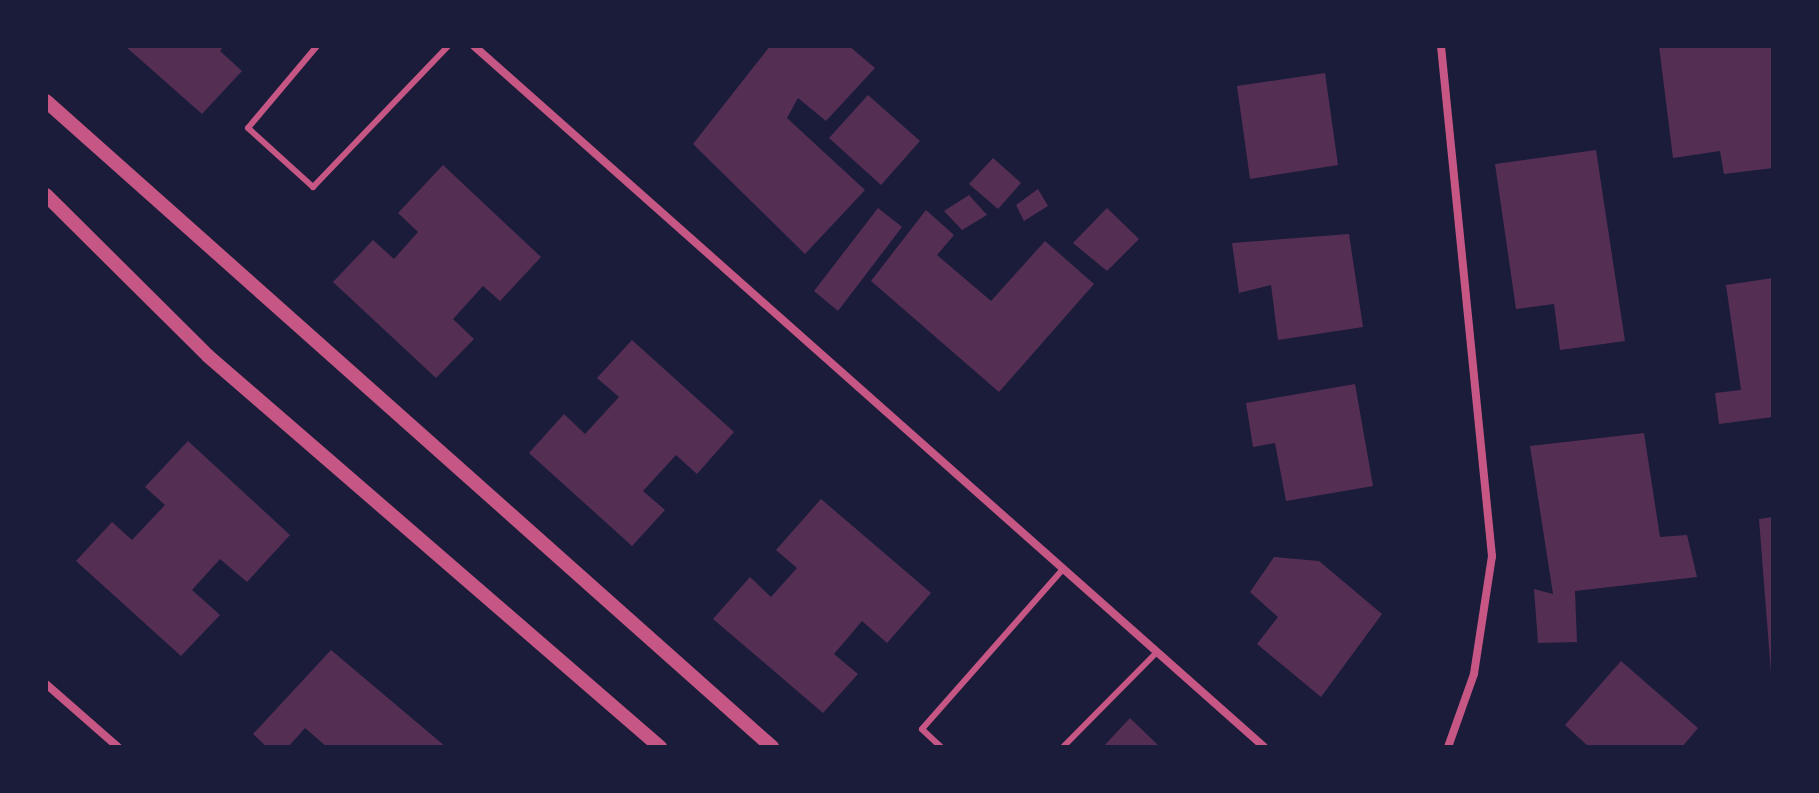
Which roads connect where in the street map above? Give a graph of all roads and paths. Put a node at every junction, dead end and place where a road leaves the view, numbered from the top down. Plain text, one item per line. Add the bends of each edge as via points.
1 (317, 46) edge
2 (448, 46) edge
3 (474, 46) edge
4 (1441, 46) edge
5 (46, 101) edge
6 (46, 195) edge
7 (1063, 569) junction
8 (1157, 652) junction
9 (46, 684) edge
10 (118, 747) edge
11 (660, 747) edge
12 (772, 747) edge
13 (941, 747) edge
14 (1063, 747) edge
15 (1264, 747) edge
16 (1448, 747) edge

1 - 2 lane via 248,128 313,187
3 - 7 street
4 - 16 street via 1492,556 1474,674
5 - 12 street
6 - 11 street via 208,356
7 - 8 street
7 - 13 lane via 922,729
8 - 14 lane
8 - 15 street
9 - 10 street

